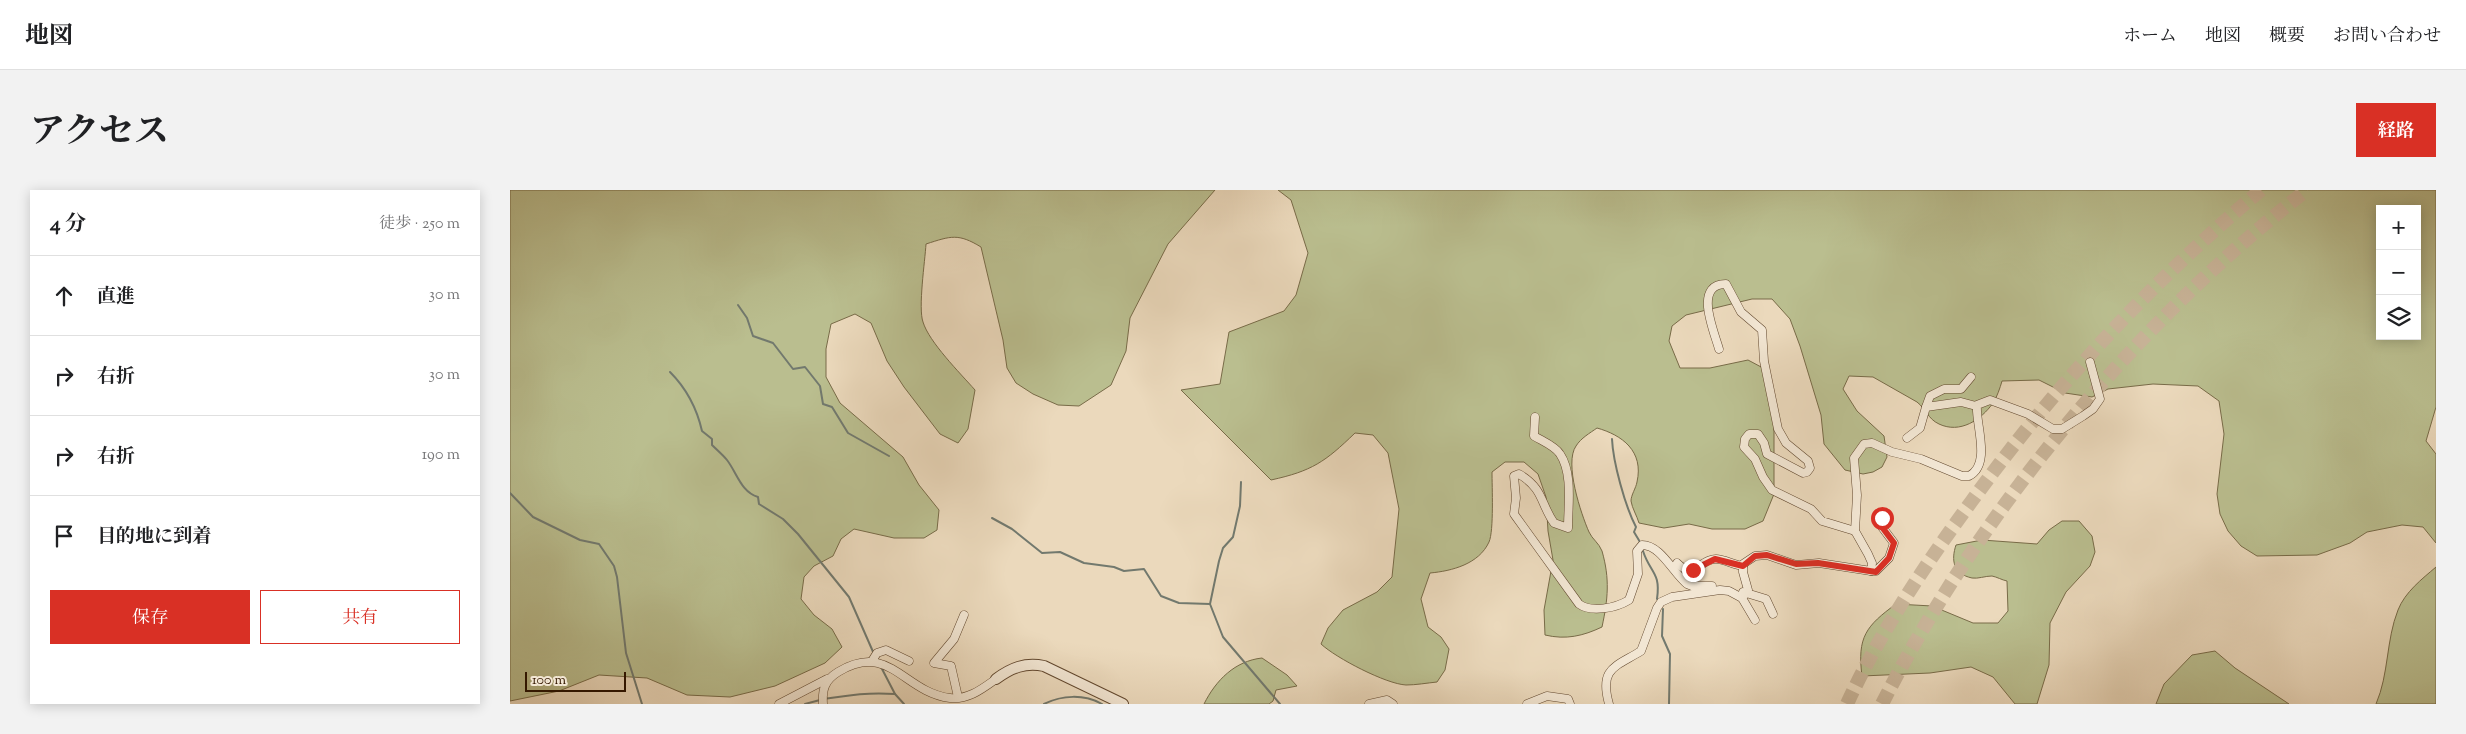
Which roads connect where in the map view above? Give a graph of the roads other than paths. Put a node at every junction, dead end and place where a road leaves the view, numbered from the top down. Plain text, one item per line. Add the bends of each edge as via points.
1 (1719, 349) dead end
2 (2090, 362) dead end
3 (1971, 377) dead end
4 (1976, 406) junction
5 (1926, 407) junction
6 (1535, 417) dead end
7 (1907, 438) dead end
8 (1884, 515) dead end
9 (1855, 531) junction
10 (1677, 563) dead end
11 (1743, 566) junction
12 (1871, 571) junction
13 (1744, 595) junction
14 (1773, 614) dead end
15 (964, 616) dead end
16 (1755, 620) dead end
17 (874, 658) junction
18 (909, 661) dead end
19 (828, 679) junction
20 (996, 679) joint
21 (958, 698) junction
22 (1560, 701) edge
23 (779, 704) edge
24 (822, 704) edge
25 (1123, 704) edge
26 (1369, 704) edge
27 (1393, 704) edge
28 (1527, 704) edge
29 (1570, 704) edge
30 (1609, 704) edge

1 - 9 street via 1708,312 1708,293 1718,284 1726,284 1741,312 1762,330 1764,361 1778,429 1786,443 1808,461 1810,468 1802,473 1770,457 1758,434 1749,434 1744,447 1755,459 1772,490 1811,509 1822,521
2 - 4 street via 2100,399 2093,409 2062,429 2053,430 2028,414 1990,400
3 - 5 street via 1961,389 1944,389 1930,396
4 - 5 street via 1961,402
4 - 9 street via 1981,430 1979,458 1976,469 1969,476 1872,443 1860,448 1854,458
5 - 7 street via 1920,428
6 - 13 street via 1534,436 1560,453 1564,461 1568,528 1554,523 1543,497 1519,474 1514,476 1514,514 1579,604 1593,610 1629,600 1638,574 1636,551 1642,545 1651,546 1687,584 1730,587
8 - 12 street via 1882,527 1894,543 1885,564 1876,572
9 - 12 street via 1868,554
10 - 11 street via 1684,570 1715,559
11 - 12 street via 1755,556 1767,555 1796,564 1818,563
11 - 13 street via 1748,590
13 - 14 street via 1766,600
13 - 16 street
13 - 30 street via 1710,591 1661,602 1641,651 1614,666 1607,676 1605,684
15 - 21 street via 954,639 934,663 951,666
17 - 18 street via 891,650
17 - 19 street via 853,664
17 - 21 street via 932,694
19 - 23 street
19 - 24 street via 822,693
20 - 21 street
20 - 25 street via 1005,672 1034,664
22 - 28 street via 1547,696
22 - 29 street via 1568,699
26 - 27 street via 1387,700

